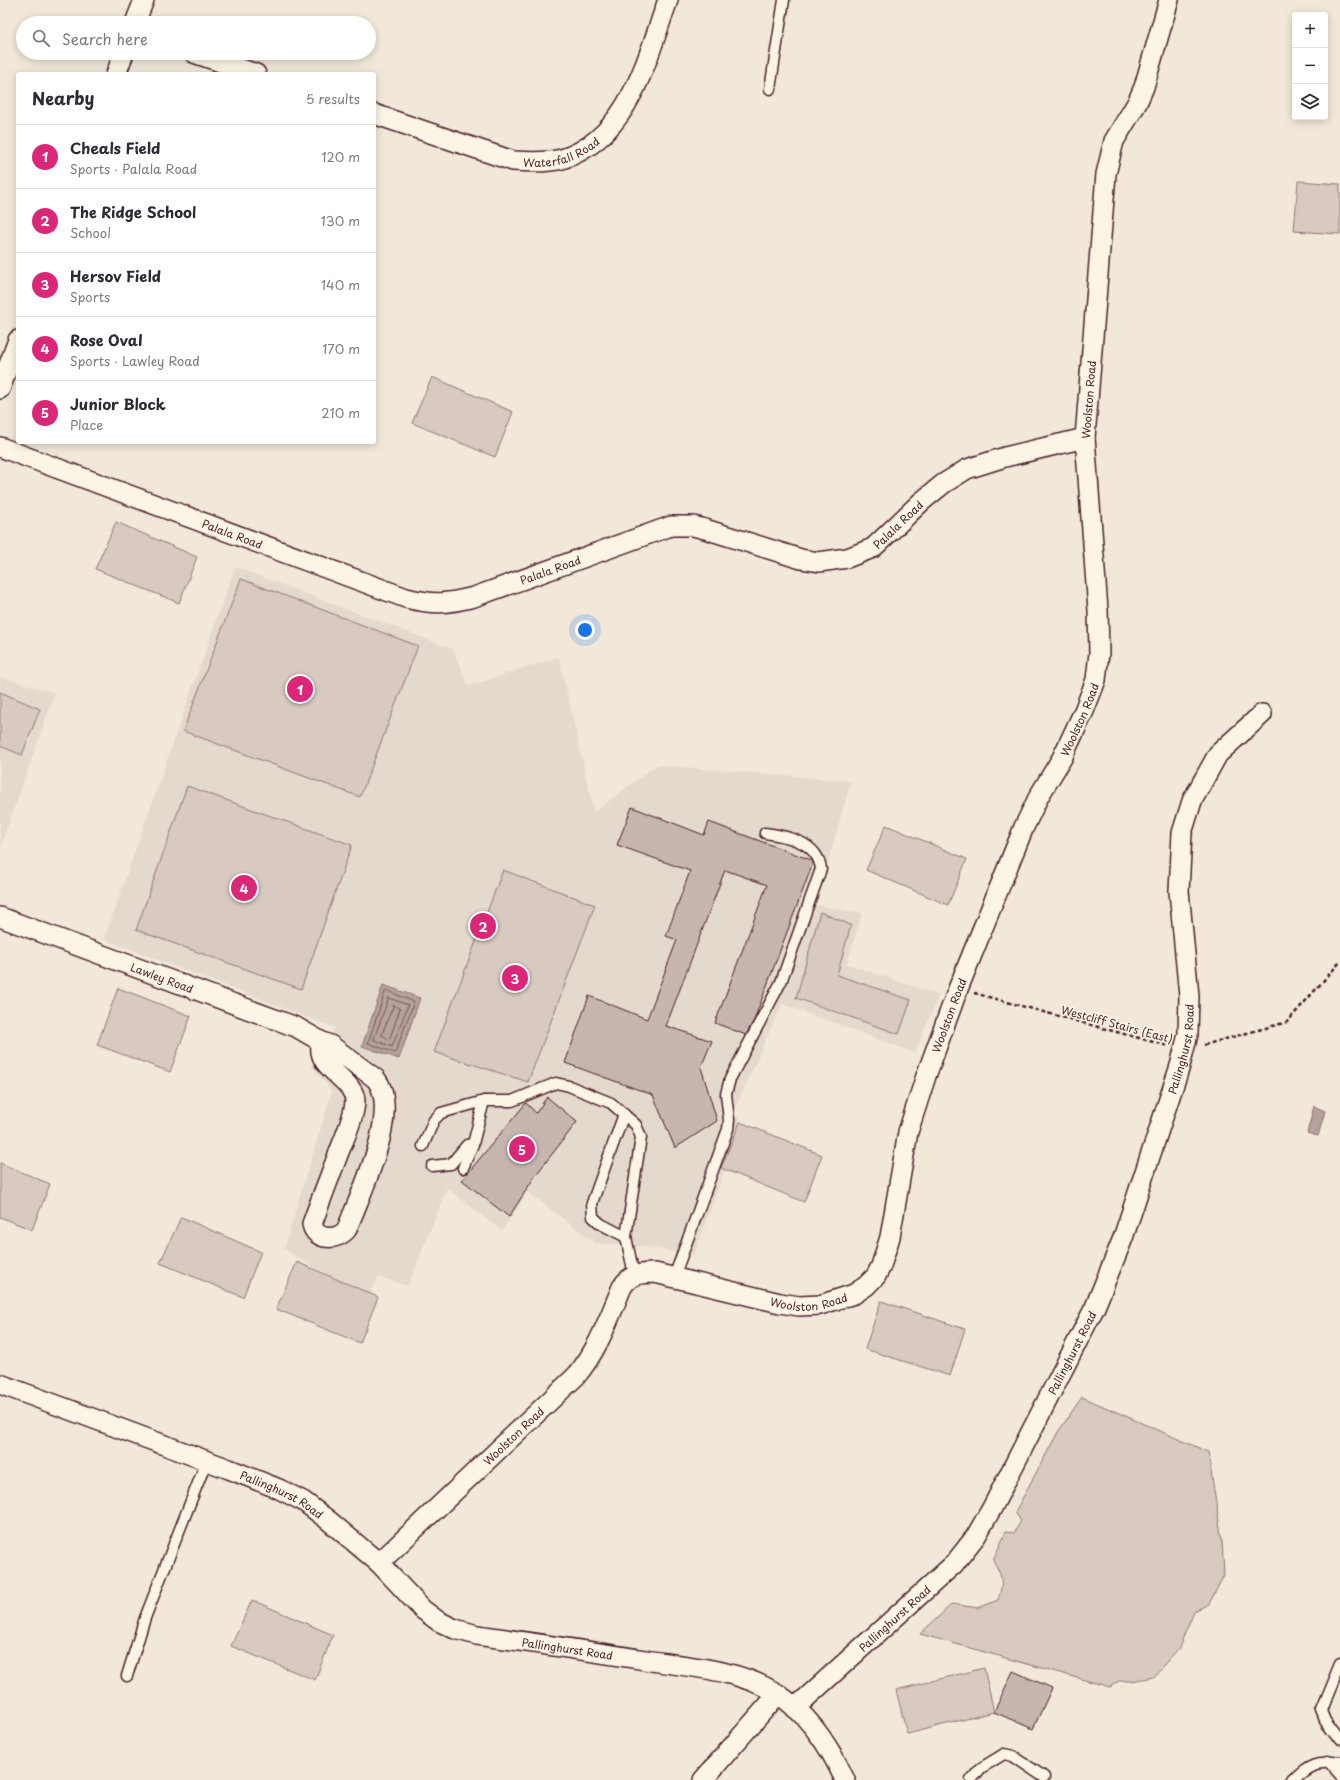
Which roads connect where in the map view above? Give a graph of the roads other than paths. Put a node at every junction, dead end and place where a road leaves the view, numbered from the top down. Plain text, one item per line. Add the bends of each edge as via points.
1 (144, 0) edge
2 (668, 0) edge
3 (784, 0) edge
4 (1169, 0) edge
5 (138, 16) edge
6 (121, 60) edge
7 (215, 60) edge
8 (117, 72) edge
9 (250, 72) edge
10 (770, 89) dead end
11 (376, 115) edge
12 (16, 345) edge
13 (0, 389) edge
14 (1085, 438) junction
15 (0, 447) edge
16 (1262, 714) dead end
17 (765, 833) dead end
18 (0, 917) edge
19 (322, 1042) junction
20 (484, 1101) junction
21 (624, 1114) junction
22 (473, 1144) junction
23 (423, 1146) dead end
24 (432, 1166) dead end
25 (463, 1168) dead end
26 (626, 1237) junction
27 (634, 1275) junction
28 (674, 1277) junction
29 (0, 1384) edge
30 (207, 1460) junction
31 (379, 1563) junction
32 (1340, 1664) edge
33 (126, 1676) dead end
34 (778, 1694) junction
35 (795, 1708) junction
36 (1340, 1740) edge
37 (1328, 1762) junction
38 (1340, 1764) edge
39 (1340, 1776) edge
40 (1044, 1777) dead end
41 (703, 1780) edge
42 (845, 1780) edge
43 (971, 1780) edge
44 (1293, 1780) edge

1 - 5 street
2 - 11 street, Waterfall Road via 634,93 613,124 597,139 561,159 513,161
3 - 10 lane
4 - 14 street, Woolston Road via 1141,95 1119,133 1106,174
6 - 8 street
7 - 9 street
12 - 13 street
14 - 15 street, Palala Road via 1006,456 966,469 926,498 873,548 847,558 819,562 801,560 705,528 671,526 450,604 435,604 406,598
14 - 28 street, Woolston Road via 1098,610 1099,653 1096,680 1062,758 1039,796 1024,828 958,989 908,1132 887,1252 876,1276 854,1294 820,1305 799,1306
16 - 35 street, Pallinghurst Road via 1218,754 1192,802 1182,833 1179,891 1190,1010 1188,1034 1123,1238 1104,1288 976,1536 954,1564
17 - 28 lane via 794,838 804,843 817,857 821,869 781,982 730,1079 726,1094 728,1129
18 - 19 street, Lawley Road via 296,1026
19 - 19 street, Lawley Road via 330,1045 376,1080 382,1086 386,1103 378,1146 350,1220 343,1233 332,1238 318,1234 313,1230 312,1224 348,1130 355,1101 352,1091 335,1074 321,1052
20 - 21 lane via 512,1101 552,1084 562,1084 611,1104
20 - 22 lane
20 - 23 lane via 437,1116
21 - 26 lane via 636,1125 641,1137
21 - 26 lane via 592,1203 593,1217
22 - 24 lane via 467,1145 451,1164
22 - 25 lane
26 - 27 lane
27 - 28 street, Woolston Road via 655,1273
27 - 31 street, Woolston Road via 626,1280 597,1346 576,1376
29 - 30 street, Pallinghurst Road
30 - 31 street, Pallinghurst Road via 303,1501
30 - 33 lane via 145,1618
31 - 34 street, Pallinghurst Road via 422,1609 438,1621 456,1629 477,1635 746,1678
32 - 36 lane via 1321,1710
34 - 35 street, Pallinghurst Road
34 - 41 street
35 - 42 street via 819,1734 838,1763
37 - 38 lane
37 - 39 lane
37 - 44 lane via 1307,1767
40 - 43 lane via 1013,1756 1004,1754 981,1768

